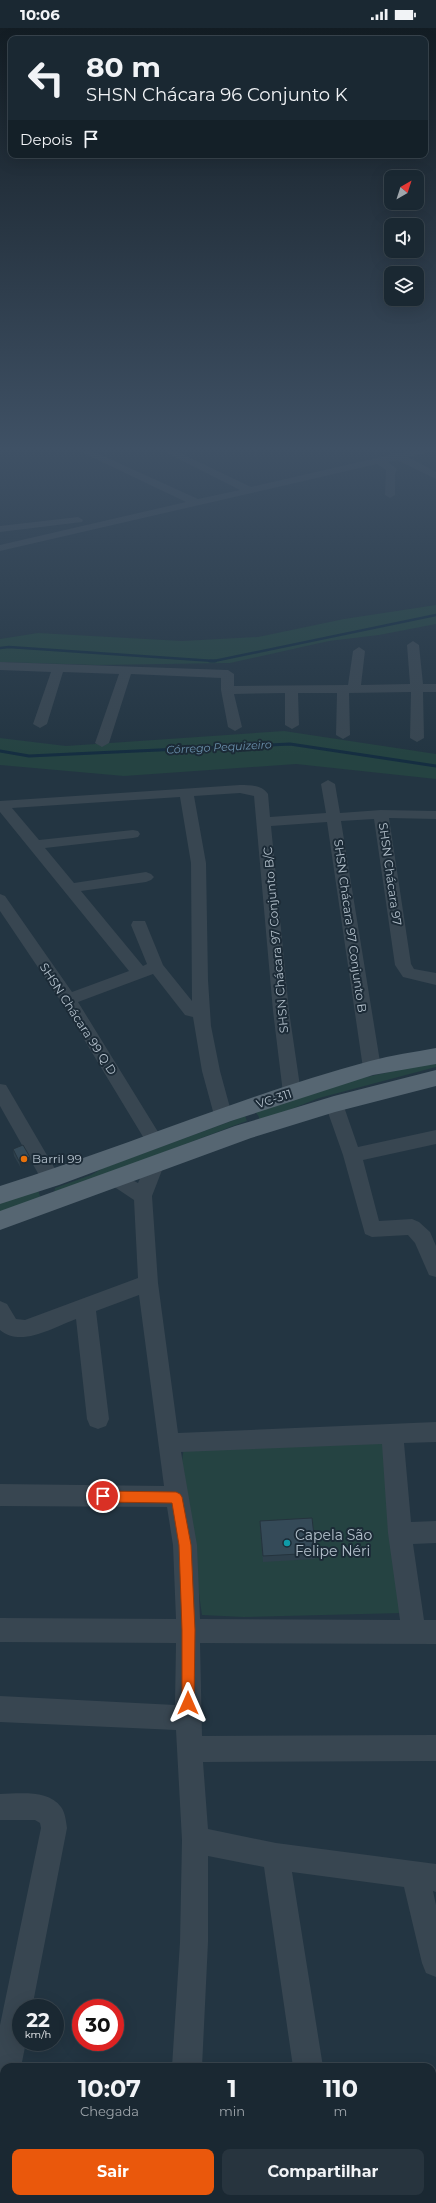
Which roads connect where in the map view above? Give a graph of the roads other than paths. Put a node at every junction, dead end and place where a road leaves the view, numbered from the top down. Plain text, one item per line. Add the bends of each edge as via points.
1 (413, 645) dead end
2 (359, 651) dead end
3 (0, 666) edge
4 (58, 668) junction
5 (126, 671) junction
6 (348, 688) junction
7 (417, 688) junction
8 (436, 688) edge
9 (291, 689) junction
10 (227, 690) junction
11 (40, 724) dead end
12 (292, 725) dead end
13 (235, 727) dead end
14 (343, 735) dead end
15 (417, 738) dead end
16 (102, 743) dead end
17 (328, 784) dead end
18 (186, 792) junction
19 (1, 805) edge
20 (381, 814) junction
21 (436, 815) edge
22 (333, 816) junction
23 (265, 822) junction
24 (132, 834) dead end
25 (34, 845) junction
26 (146, 877) dead end
27 (70, 888) junction
28 (1, 902) edge
29 (139, 925) dead end
30 (156, 967) junction
31 (140, 973) junction
32 (436, 979) edge
33 (68, 999) junction
34 (202, 1014) junction
35 (436, 1056) edge
36 (372, 1068) junction
37 (436, 1078) edge
38 (0, 1090) edge
39 (292, 1093) junction
40 (334, 1104) junction
41 (230, 1113) junction
42 (243, 1132) junction
43 (436, 1137) edge
44 (154, 1140) junction
45 (352, 1155) junction
46 (160, 1163) junction
47 (51, 1179) junction
48 (117, 1179) junction
49 (0, 1195) edge
50 (143, 1196) junction
51 (60, 1200) junction
52 (0, 1221) edge
53 (436, 1269) edge
54 (148, 1283) junction
55 (85, 1308) junction
56 (0, 1310) edge
57 (98, 1419) dead end
58 (436, 1432) edge
59 (392, 1435) junction
60 (168, 1443) junction
61 (0, 1495) edge
62 (176, 1497) junction
63 (436, 1532) edge
64 (400, 1533) junction
65 (0, 1630) edge
66 (188, 1630) junction
67 (425, 1633) edge
68 (0, 1710) edge
69 (188, 1718) junction
70 (436, 1748) edge
71 (190, 1749) junction
72 (0, 1807) edge
73 (195, 1840) junction
74 (276, 1856) junction
75 (429, 1876) edge
76 (436, 1963) edge
77 (7, 2063) edge
78 (187, 2063) edge
79 (307, 2063) edge

1 - 7 street
2 - 6 street
3 - 4 street
4 - 5 street
4 - 11 street
5 - 10 street via 228,674
5 - 16 street
6 - 7 street
6 - 9 street
6 - 14 street
7 - 8 street
7 - 15 street
9 - 10 street
9 - 12 street
10 - 13 street
17 - 22 street, SHSN Chácara 97 Conjunto B
18 - 19 street
18 - 23 street, SHSN Chácara 97 Conjunto B/C via 254,790 261,794
18 - 34 street via 199,872 198,955
19 - 25 street
20 - 21 street, SHSN Chácara 97
20 - 22 street
20 - 32 street, SHSN Chácara 97 via 403,965 409,973
22 - 23 street
22 - 36 street, SHSN Chácara 97 Conjunto B
23 - 39 street, SHSN Chácara 97 Conjunto B/C via 281,1011
24 - 25 street
25 - 27 street
26 - 27 street
27 - 31 street
28 - 33 street, SHSN Chácara 99 Q D
29 - 30 street
30 - 31 street
30 - 34 street via 191,1011
31 - 33 street
33 - 44 street, SHSN Chácara 99 Q D
34 - 41 street via 207,1054
35 - 36 main road, VC-311
36 - 39 main road, VC-311
37 - 40 main road
38 - 47 street
39 - 41 main road, VC-311
40 - 42 main road
40 - 45 street
41 - 42 main road via 248,1113 252,1120 251,1127
41 - 44 main road, VC-311
42 - 46 main road
43 - 45 street
44 - 47 main road, VC-311
45 - 53 street via 372,1229 412,1227 423,1238
46 - 48 main road
46 - 50 street
47 - 49 main road
47 - 51 main road via 43,1192 46,1198
48 - 50 street
48 - 51 main road
50 - 54 street
51 - 52 main road
54 - 55 street
54 - 60 street
55 - 56 street via 25,1329 13,1330 5,1323
55 - 57 street
58 - 59 street
59 - 60 street
59 - 64 street
60 - 62 street
61 - 62 street
62 - 66 street via 185,1545
63 - 64 street
64 - 67 street
65 - 66 street
66 - 67 street
66 - 69 street
68 - 69 street
69 - 71 street
70 - 71 street
71 - 73 street
72 - 77 street via 29,1806 46,1810 51,1815 54,1828
73 - 74 street
73 - 78 street via 194,1942
74 - 75 street
74 - 79 street
75 - 76 street

